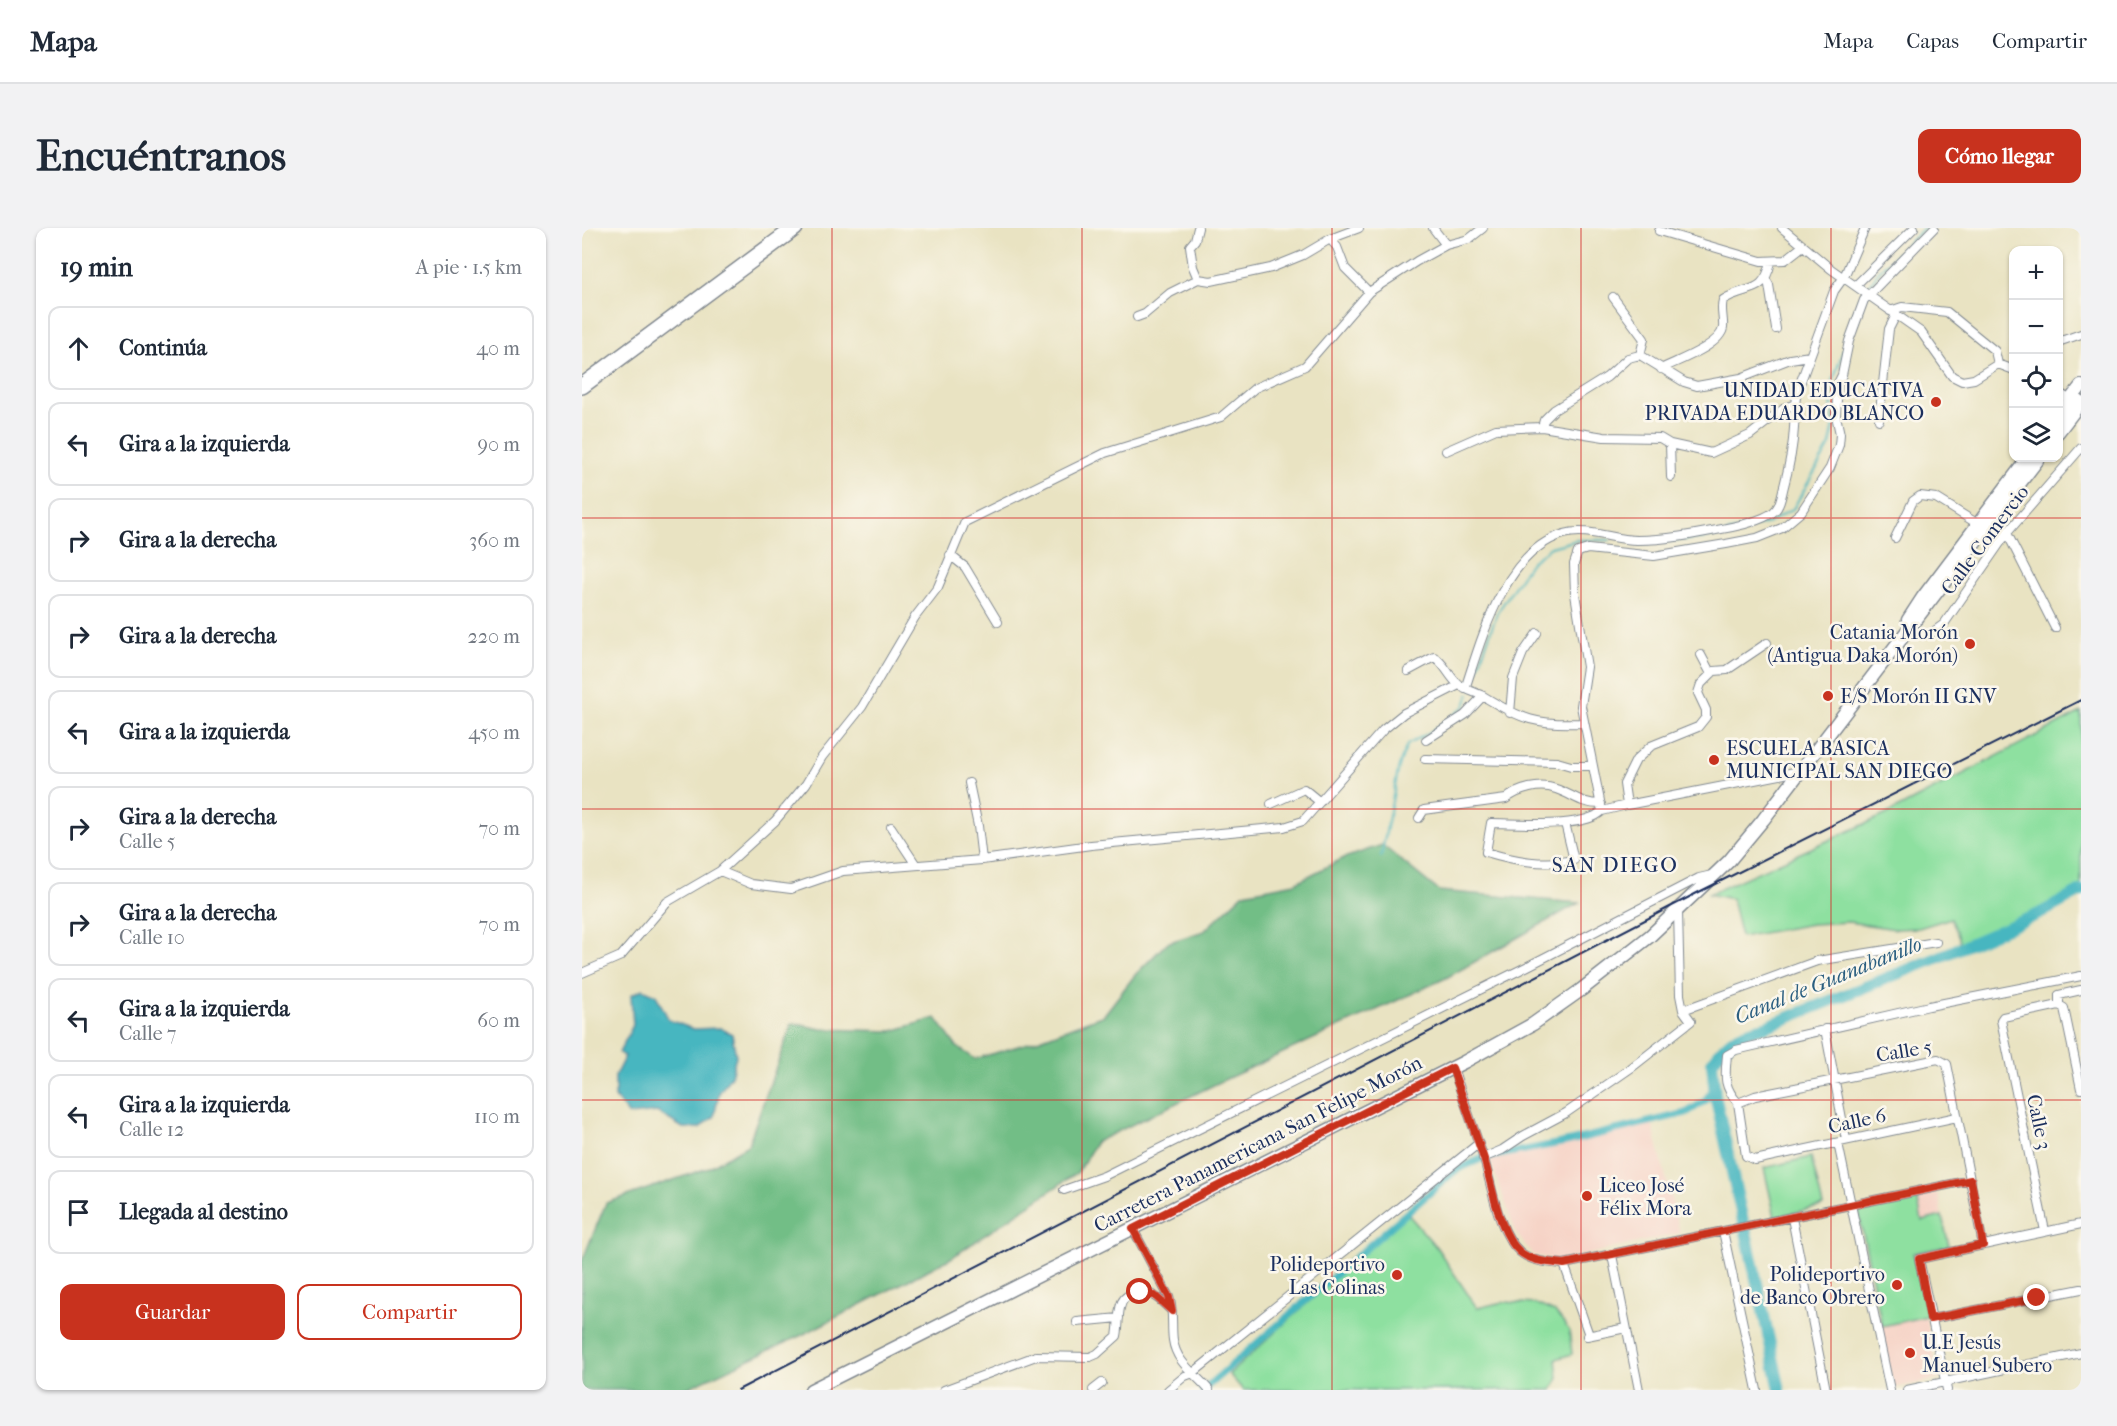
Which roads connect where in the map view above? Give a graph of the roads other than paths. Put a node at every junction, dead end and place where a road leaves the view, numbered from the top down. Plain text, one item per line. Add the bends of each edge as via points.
1 (780, 228) edge
2 (795, 228) edge
3 (1198, 228) edge
4 (1359, 228) edge
5 (1433, 228) edge
6 (1483, 228) edge
7 (1782, 228) edge
8 (1865, 228) edge
9 (1914, 228) edge
10 (1934, 228) edge
11 (1659, 231) dead end
12 (1330, 239) junction
13 (1446, 245) junction
14 (1803, 246) junction
15 (1771, 262) junction
16 (1844, 277) junction
17 (1198, 279) junction
18 (1766, 280) junction
19 (1856, 285) junction
20 (1369, 292) junction
21 (1867, 292) junction
22 (1613, 297) dead end
23 (1893, 313) junction
24 (1137, 317) dead end
25 (1776, 329) dead end
26 (2081, 334) edge
27 (2063, 340) edge
28 (1640, 355) junction
29 (1810, 356) junction
30 (1998, 364) junction
31 (2009, 368) edge
32 (1661, 369) junction
33 (582, 375) edge
34 (582, 386) edge
35 (2081, 386) edge
36 (2063, 395) edge
37 (1793, 405) junction
38 (2078, 405) edge
39 (2063, 413) edge
40 (1879, 420) dead end
41 (2063, 425) edge
42 (1542, 427) junction
43 (1670, 444) junction
44 (2081, 448) edge
45 (1446, 452) dead end
46 (2025, 462) edge
47 (2036, 462) edge
48 (1671, 477) dead end
49 (1994, 517) junction
50 (1978, 524) junction
51 (2007, 533) junction
52 (1895, 538) dead end
53 (950, 555) junction
54 (998, 622) dead end
55 (2055, 628) dead end
56 (1908, 632) junction
57 (1537, 633) dead end
58 (1767, 643) dead end
59 (1701, 655) dead end
60 (1408, 671) dead end
61 (1711, 674) junction
62 (1872, 676) junction
63 (1464, 688) junction
64 (1481, 695) junction
65 (1510, 713) junction
66 (1584, 723) junction
67 (1426, 740) dead end
68 (1425, 759) dead end
69 (1593, 766) junction
70 (1801, 771) junction
71 (969, 783) dead end
72 (1320, 802) junction
73 (1271, 804) dead end
74 (1627, 805) junction
75 (1602, 807) junction
76 (1419, 818) dead end
77 (1565, 823) junction
78 (891, 827) dead end
79 (982, 860) junction
80 (916, 865) junction
81 (720, 871) junction
82 (1716, 874) junction
83 (1678, 911) junction
84 (1936, 942) dead end
85 (582, 973) edge
86 (2081, 976) edge
87 (2081, 990) edge
88 (2059, 1005) junction
89 (1683, 1010) junction
90 (1825, 1029) junction
91 (1452, 1068) junction
92 (1835, 1080) junction
93 (2081, 1089) edge
94 (1738, 1103) junction
95 (1957, 1117) junction
96 (1842, 1141) junction
97 (1478, 1144) junction
98 (1484, 1158) junction
99 (1971, 1180) junction
100 (1064, 1190) dead end
101 (1852, 1205) junction
102 (1792, 1218) junction
103 (2081, 1224) edge
104 (1133, 1229) junction
105 (1723, 1231) junction
106 (2045, 1232) junction
107 (1983, 1245) junction
108 (1612, 1255) junction
109 (1564, 1264) junction
110 (2081, 1289) edge
111 (1172, 1311) junction
112 (1119, 1317) junction
113 (1930, 1319) junction
114 (1077, 1322) dead end
115 (1626, 1328) junction
116 (2081, 1353) edge
117 (1193, 1373) junction
118 (1102, 1383) dead end
119 (1946, 1386) edge
120 (811, 1390) edge
121 (944, 1390) edge
122 (1094, 1390) edge
123 (1168, 1390) edge
124 (1209, 1390) edge
125 (1639, 1390) edge
126 (1757, 1390) edge
127 (1826, 1390) edge
128 (1890, 1390) edge
129 (1907, 1390) edge

1 - 33 highway
2 - 34 highway
3 - 17 street via 1190,246
4 - 12 street
5 - 13 street
6 - 13 street via 1469,239
7 - 14 street
8 - 16 street
9 - 19 street
10 - 21 street
11 - 15 street
12 - 17 street via 1271,268 1212,281
12 - 20 street via 1345,267
13 - 20 street
14 - 15 street via 1785,260
14 - 16 street
15 - 18 street
16 - 19 street
16 - 29 street via 1833,291
17 - 24 street
18 - 25 street
18 - 32 street via 1723,300 1722,331 1715,341
19 - 21 street
20 - 53 street via 1305,366 1255,388 1221,417 1105,453 965,522
21 - 23 street
21 - 66 street via 1838,383 1839,445 1830,468 1801,512 1782,528 1726,544 1654,556 1588,549 1578,552 1574,564 1575,594 1587,667 1581,706
22 - 28 street via 1644,339
23 - 30 street via 1902,307 1947,312 1995,351
23 - 30 street via 1921,332 1952,376 1962,381 1974,379
23 - 40 street
26 - 27 street
28 - 32 street
28 - 42 street via 1628,358 1607,377 1554,410
29 - 32 street via 1790,359 1741,378 1697,386
29 - 37 street
30 - 31 street
35 - 38 main road
36 - 38 street
37 - 43 street via 1750,435 1711,453
37 - 63 street via 1789,466 1772,513 1742,525 1690,535 1636,540 1590,533 1565,534 1537,546 1502,593
38 - 39 main road
38 - 41 main road
42 - 43 street via 1604,437 1660,438
42 - 45 street via 1496,429
43 - 48 street
44 - 51 street, Calle Comercio
46 - 50 main road
47 - 49 main road
49 - 51 street
49 - 56 main road
50 - 52 street via 1936,498 1920,496 1913,501
50 - 62 main road via 1923,597
51 - 55 street
51 - 56 street, Calle Comercio via 1944,624 1929,635
53 - 54 street via 965,567
53 - 81 street via 938,587 915,617 862,707 806,784 775,821
56 - 62 main road
57 - 65 street via 1513,678
58 - 61 street via 1726,670
59 - 61 street
60 - 63 street via 1434,657
61 - 74 street via 1698,693 1706,717 1698,727 1651,746 1636,760 1624,784
62 - 70 main road, Carretera Panamericana San Felipe Morón
63 - 64 street
63 - 72 street via 1404,713 1370,744
64 - 65 street
64 - 67 street via 1465,715
65 - 66 street via 1559,724
66 - 69 street
68 - 69 street via 1547,761
69 - 75 street
70 - 74 street
70 - 82 main road, Carretera Panamericana San Felipe Morón
71 - 79 street
72 - 73 street via 1304,789
72 - 79 street via 1303,821 1284,827 1091,845
74 - 75 street
75 - 76 street via 1554,788 1537,787 1516,791 1506,799 1424,810
75 - 77 street via 1596,817
77 - 77 street via 1491,823 1486,852 1520,862 1574,860
78 - 80 street
79 - 80 street
80 - 81 street via 843,871 791,889 751,884
81 - 85 street via 667,902 621,956
82 - 83 main road, Carretera Panamericana San Felipe Morón
82 - 100 street via 1699,878 1104,1176
83 - 89 street
83 - 91 main road, Carretera Panamericana San Felipe Morón via 1533,1024
84 - 89 street via 1817,961
86 - 90 street
87 - 88 street via 2059,994
88 - 93 street via 2064,1008
88 - 106 street, Calle 3 via 2001,1020
89 - 98 street via 1691,1021 1631,1068 1566,1113
90 - 92 street
90 - 94 street via 1750,1045 1727,1055 1728,1092
91 - 97 street
91 - 104 main road, Carretera Panamericana San Felipe Morón
92 - 94 street, Calle 5
92 - 95 street, Calle 5 via 1938,1059 1947,1064
92 - 96 street
94 - 96 street, Calle 6 via 1746,1156 1755,1160
95 - 96 street, Calle 6
95 - 99 street, Calle 5
96 - 101 street
97 - 98 street
97 - 117 street
98 - 109 street via 1511,1242 1522,1254 1536,1260
99 - 101 street
99 - 107 street, Calle 5
101 - 102 street
101 - 128 street
102 - 105 street
102 - 127 street
103 - 106 street
104 - 111 street via 1169,1297
104 - 120 main road, Carretera Panamericana San Felipe Morón
105 - 108 street
105 - 126 street
106 - 107 street
107 - 113 street via 1919,1259
108 - 109 street
108 - 115 street
109 - 115 street via 1588,1336
110 - 113 street
111 - 112 street via 1155,1296 1134,1293 1125,1297
111 - 117 street via 1176,1353
112 - 114 street
112 - 121 street via 1117,1336 1097,1354 1085,1358 1036,1356
113 - 119 street
115 - 125 street
116 - 119 street
117 - 123 street
117 - 124 street
118 - 122 street
119 - 129 street

